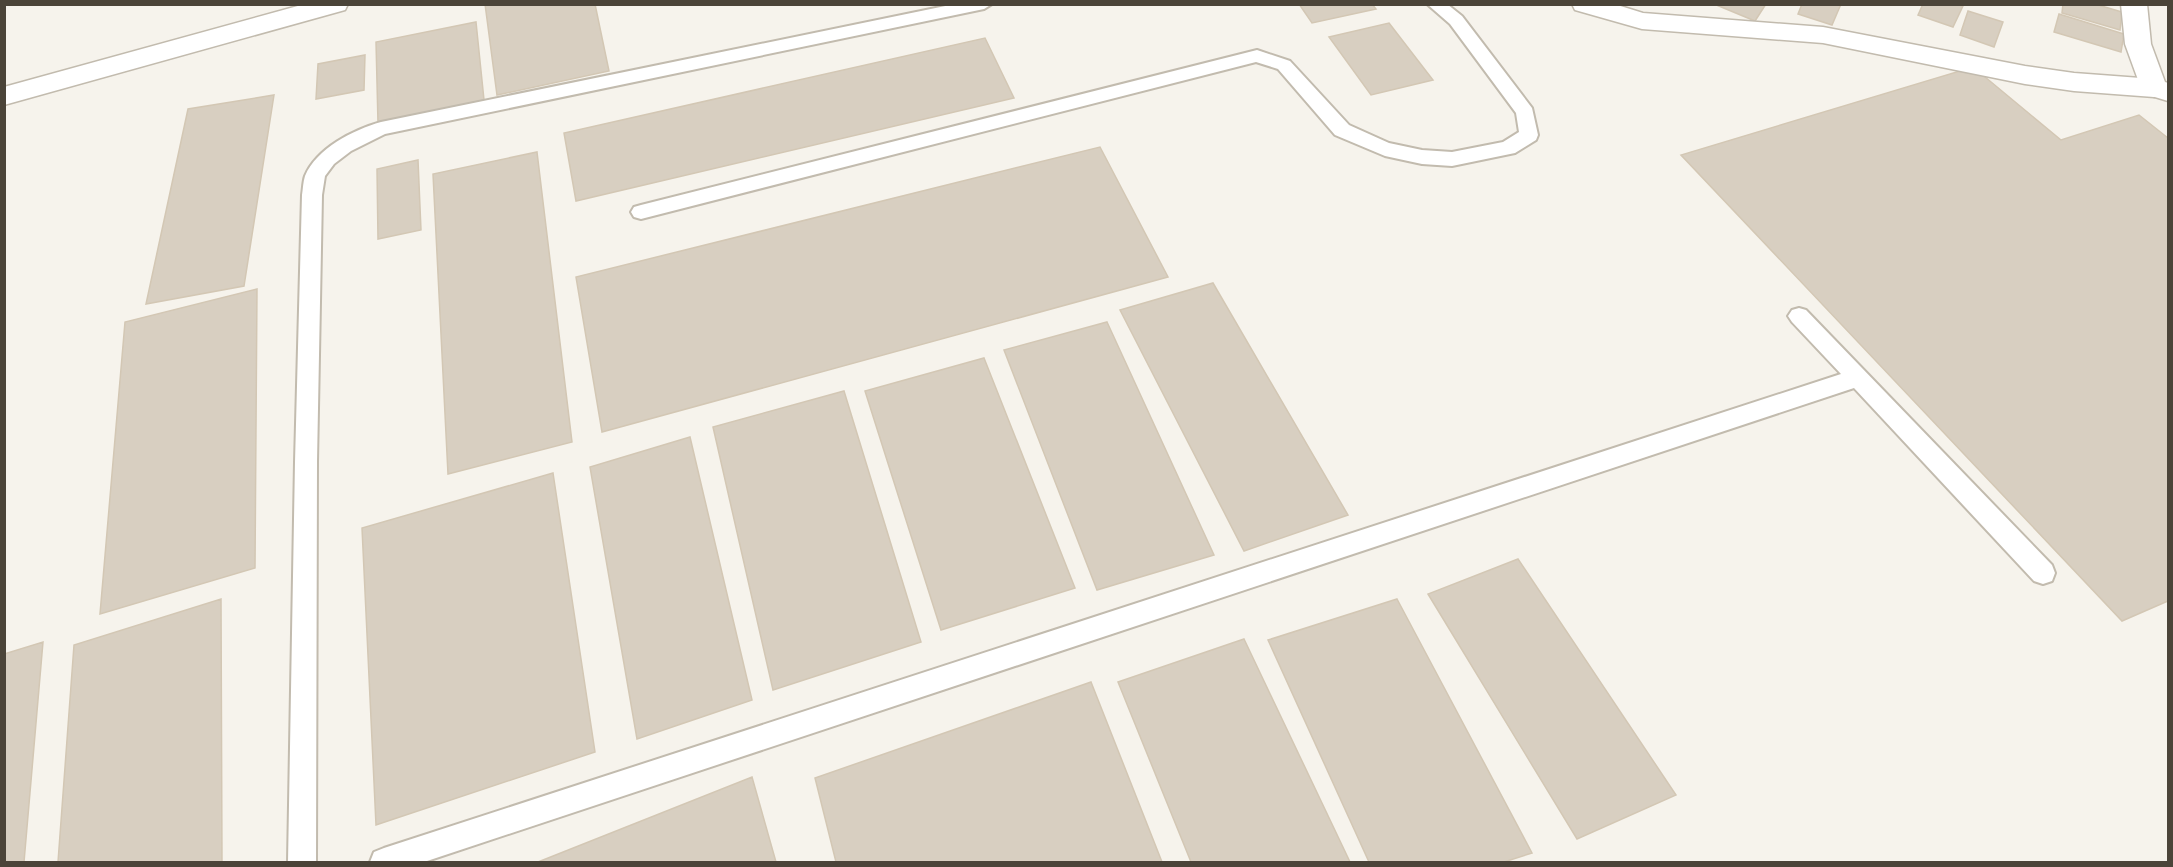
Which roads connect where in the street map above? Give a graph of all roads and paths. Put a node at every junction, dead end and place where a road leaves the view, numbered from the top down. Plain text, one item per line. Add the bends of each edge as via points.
1 (984, 4) edge
2 (1435, 4) edge
3 (1584, 4) edge
4 (335, 5) edge
5 (2133, 5) edge
6 (2162, 90) edge
7 (4, 96) edge
8 (641, 212) dead end
9 (1799, 316) dead end
10 (1857, 378) junction
11 (2043, 573) dead end
12 (302, 862) edge
13 (384, 862) edge

1 - 12 lane via 381,128 330,157 315,176 312,195
2 - 8 lane via 1455,20 1526,112 1529,135 1508,148 1452,159 1422,158 1385,149 1342,130 1284,65 1257,56
3 - 6 street via 1642,21 1823,35 2025,75
4 - 7 street
5 - 6 street via 2138,44
9 - 10 lane
10 - 11 lane
10 - 13 lane

